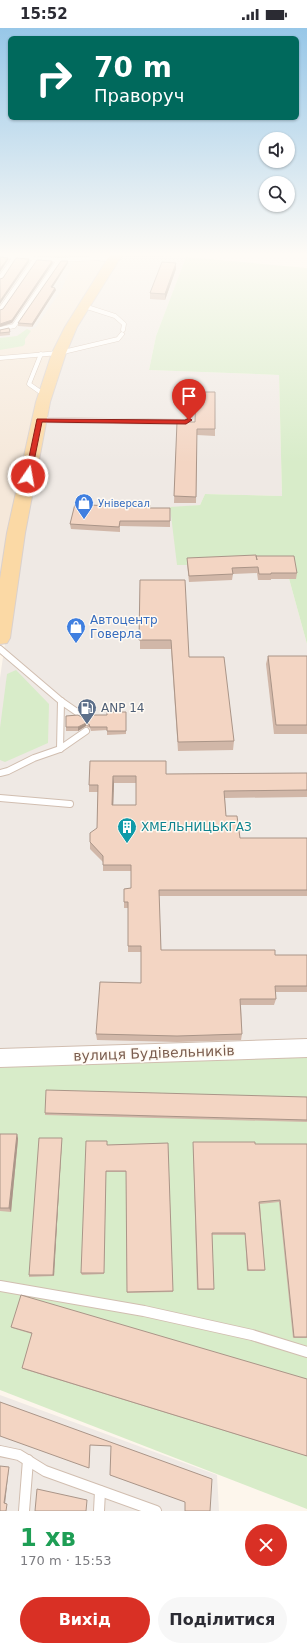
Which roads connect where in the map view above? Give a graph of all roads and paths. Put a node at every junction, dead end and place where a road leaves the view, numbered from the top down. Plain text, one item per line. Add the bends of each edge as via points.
1 (15, 324) edge
2 (73, 324) edge
3 (124, 324) edge
4 (0, 329) edge
5 (59, 353) junction
6 (41, 354) junction
7 (0, 358) edge
8 (46, 392) junction
9 (190, 398) dead end
10 (40, 420) junction
11 (0, 638) edge
12 (0, 649) edge
13 (61, 701) junction
14 (87, 719) edge
15 (86, 731) dead end
16 (60, 749) junction
17 (0, 773) edge
18 (0, 798) edge
19 (70, 804) dead end
20 (307, 1048) edge
21 (0, 1058) edge
22 (0, 1286) edge
23 (307, 1352) edge
24 (0, 1451) edge
25 (28, 1460) junction
26 (100, 1491) junction
27 (24, 1511) edge
28 (99, 1511) edge
29 (156, 1511) edge

1 - 4 lane via 10,328
2 - 5 main road
3 - 5 lane via 123,332 118,339
5 - 6 lane
5 - 8 main road
6 - 7 lane
6 - 8 lane via 30,384 38,391
8 - 10 main road
9 - 10 lane via 189,420 186,422
10 - 11 main road via 16,533
12 - 13 lane
13 - 14 lane
13 - 16 lane
15 - 16 lane
16 - 17 lane
18 - 19 lane
20 - 21 street, вулиця Будівельників
22 - 23 lane via 144,1311 252,1335
24 - 25 lane via 20,1455
25 - 26 lane via 45,1471
25 - 27 lane
26 - 28 lane
26 - 29 lane

